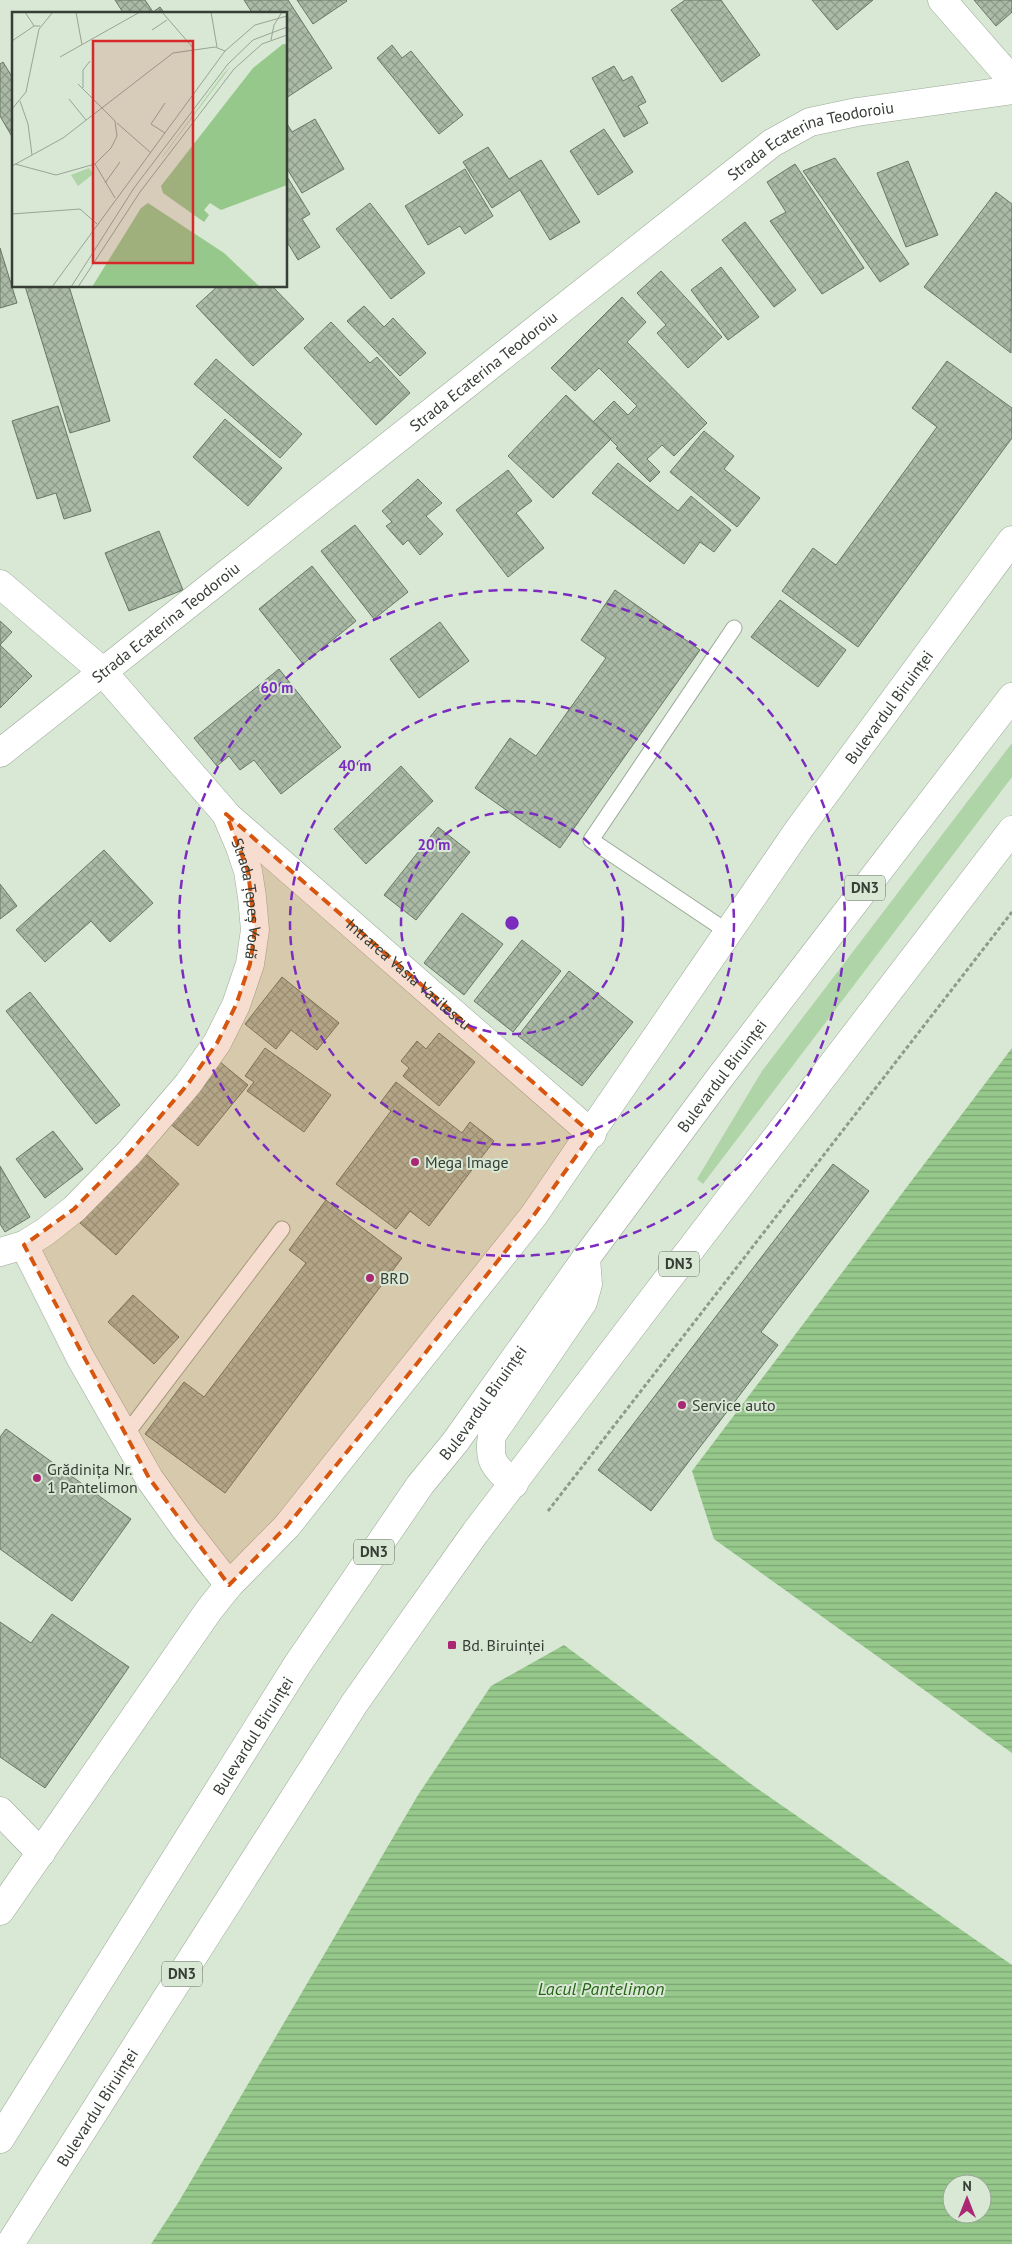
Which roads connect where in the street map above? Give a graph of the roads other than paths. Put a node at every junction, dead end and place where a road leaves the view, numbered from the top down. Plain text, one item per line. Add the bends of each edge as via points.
1 (942, 0) edge
2 (1012, 80) edge
3 (1012, 90) edge
4 (1012, 540) edge
5 (0, 584) edge
6 (734, 628) dead end
7 (102, 671) junction
8 (1012, 696) edge
9 (0, 753) edge
10 (226, 814) junction
11 (1012, 830) edge
12 (728, 932) junction
13 (592, 1134) junction
14 (282, 1229) dead end
15 (12, 1249) edge
16 (586, 1258) junction
17 (124, 1437) junction
18 (514, 1484) junction
19 (229, 1585) junction
20 (0, 1811) edge
21 (41, 1853) junction
22 (0, 1911) edge
23 (0, 2139) edge
24 (10, 2244) edge

1 - 2 street
3 - 7 street, Strada Ecaterina Teodoroiu via 810,122 772,143
4 - 12 street, Bulevardul Biruinței via 799,829
5 - 7 street, Strada Țepeș Vodă
6 - 12 lane via 591,840
7 - 9 street, Strada Ecaterina Teodoroiu
7 - 10 street, Strada Țepeș Vodă
8 - 16 street, Bulevardul Biruinței / DN3
10 - 13 street, Intrarea Vasia Vasilescu
10 - 15 street, Strada Țepeș Vodă via 248,871 255,930 250,964 218,1043 130,1153 46,1232
11 - 18 street, Bulevardul Biruinței / DN3
12 - 13 street, Bulevardul Biruinței
13 - 19 street, Bulevardul Biruinței via 534,1215 363,1432 287,1526
14 - 17 lane
15 - 17 street via 76,1349
16 - 18 street via 588,1284 583,1302 492,1435 489,1453 498,1469
16 - 23 street, Bulevardul Biruinței / DN3 via 456,1441 420,1485 297,1665
17 - 19 street via 154,1486
18 - 24 street, Bulevardul Biruinței / DN3 via 475,1533 354,1704
19 - 21 street, Bulevardul Biruinței
20 - 21 street
21 - 22 street, Bulevardul Biruinței

